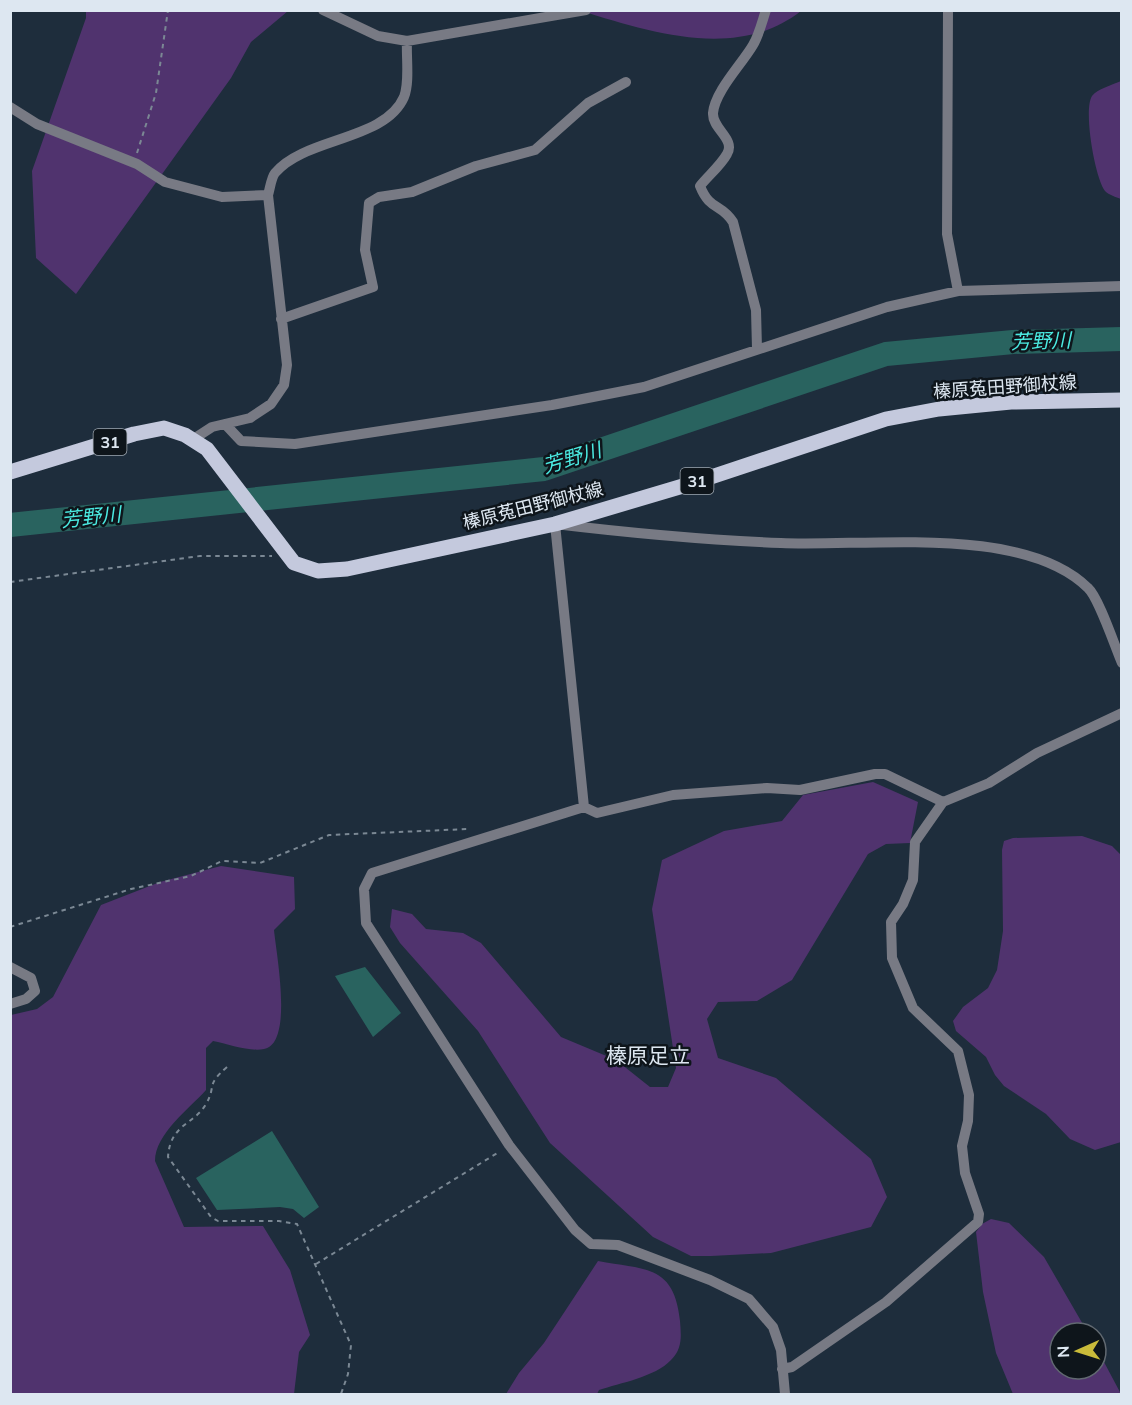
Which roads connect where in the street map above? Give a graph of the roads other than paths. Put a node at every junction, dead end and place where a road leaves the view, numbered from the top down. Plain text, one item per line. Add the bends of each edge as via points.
1 (323, 10) edge
2 (586, 10) edge
3 (766, 10) edge
4 (948, 10) edge
5 (406, 41) junction
6 (626, 82) dead end
7 (10, 107) edge
8 (268, 195) junction
9 (1122, 286) edge
10 (958, 291) junction
11 (281, 319) junction
12 (757, 350) junction
13 (1122, 400) edge
14 (225, 424) junction
15 (192, 440) junction
16 (10, 472) edge
17 (555, 524) junction
18 (1122, 663) edge
19 (1122, 713) edge
20 (942, 802) junction
21 (584, 807) junction
22 (10, 968) edge
23 (10, 1004) edge
24 (782, 1369) junction
25 (785, 1395) edge

1 - 5 street via 378,36
2 - 5 street
3 - 12 street via 753,44 725,85 713,113 726,138 727,155 700,186 706,201 728,213 733,222 756,310
4 - 10 street via 947,234
5 - 8 street via 405,94 396,111 378,123 295,158 274,174
6 - 11 street via 588,103 535,150 369,203 365,250 373,287
7 - 8 street via 38,124 137,164 165,182 222,197
8 - 11 street
9 - 10 street
10 - 12 street via 886,307
11 - 14 street via 287,365 284,385 271,404 250,418
12 - 14 street via 644,387 295,444 241,441
13 - 17 main road, 榛原菟田野御杖線 / 31 via 1011,402 886,419
14 - 15 street
15 - 16 main road, 榛原菟田野御杖線 / 31 via 164,428
15 - 17 main road, 榛原菟田野御杖線 / 31 via 207,449 294,563 318,571 348,569
17 - 18 street via 648,535 783,543 975,544 1028,556 1060,568 1090,590
17 - 21 street
19 - 20 street via 1037,753 989,783
20 - 21 street via 885,774 875,774 800,790 767,788 673,795 597,813
20 - 24 street via 915,842 913,880 891,922 892,958 913,1008 957,1051 969,1095 962,1146 965,1173 979,1214 978,1222 886,1302 792,1367
21 - 24 street via 372,873 364,889 366,923 509,1145 575,1230 591,1244 618,1245 749,1299 773,1327 781,1350
22 - 23 street via 32,978 35,990 26,999
24 - 25 street

